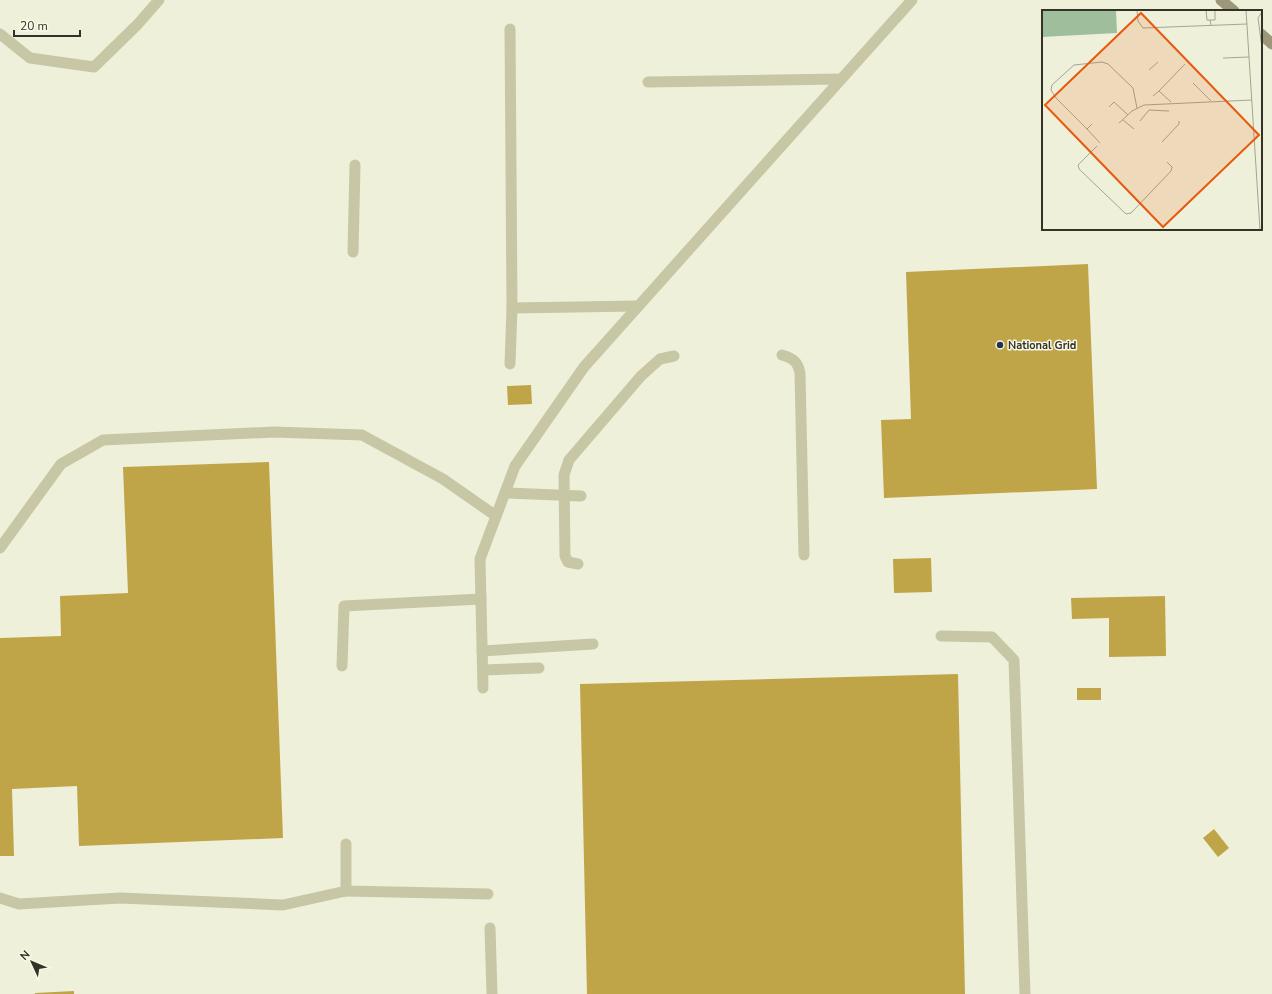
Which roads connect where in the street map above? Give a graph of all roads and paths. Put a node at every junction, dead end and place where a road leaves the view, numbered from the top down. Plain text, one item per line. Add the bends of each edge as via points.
1 (159, 0) edge
2 (912, 0) edge
3 (1221, 0) edge
4 (1233, 10) edge
5 (510, 30) dead end
6 (0, 34) edge
7 (1262, 35) edge
8 (1272, 44) edge
9 (840, 79) junction
10 (648, 82) dead end
11 (355, 166) dead end
12 (353, 252) dead end
13 (638, 306) junction
14 (512, 308) junction
15 (782, 355) dead end
16 (674, 356) dead end
17 (510, 364) dead end
18 (505, 493) junction
19 (564, 495) junction
20 (581, 496) dead end
21 (496, 516) junction
22 (0, 548) edge
23 (804, 555) dead end
24 (578, 564) dead end
25 (481, 599) junction
26 (940, 636) dead end
27 (593, 644) dead end
28 (482, 651) junction
29 (342, 666) dead end
30 (539, 668) dead end
31 (483, 670) junction
32 (483, 688) dead end
33 (346, 844) dead end
34 (346, 891) junction
35 (488, 894) dead end
36 (0, 898) edge
37 (490, 928) dead end
38 (492, 994) edge
39 (1025, 994) edge

1 - 6 lane via 94,67 30,58
2 - 9 lane
3 - 4 main road
5 - 14 lane
7 - 8 main road
9 - 10 lane
9 - 13 lane
11 - 12 lane
13 - 14 lane
13 - 18 lane via 584,366 515,466
14 - 17 lane
15 - 23 lane via 795,360 800,373
16 - 19 lane via 660,359 641,376 569,460 564,475
18 - 19 lane
18 - 21 lane
19 - 20 lane
19 - 24 lane via 565,556 568,562
21 - 22 lane via 443,479 362,435 274,432 103,440 61,464
21 - 25 lane via 480,559
25 - 28 lane
25 - 29 lane via 344,606
26 - 39 lane via 992,637 1014,660
27 - 28 lane
28 - 31 lane
30 - 31 lane
31 - 32 lane
33 - 34 lane
34 - 35 lane
34 - 36 lane via 283,905 120,898 19,904
37 - 38 lane

